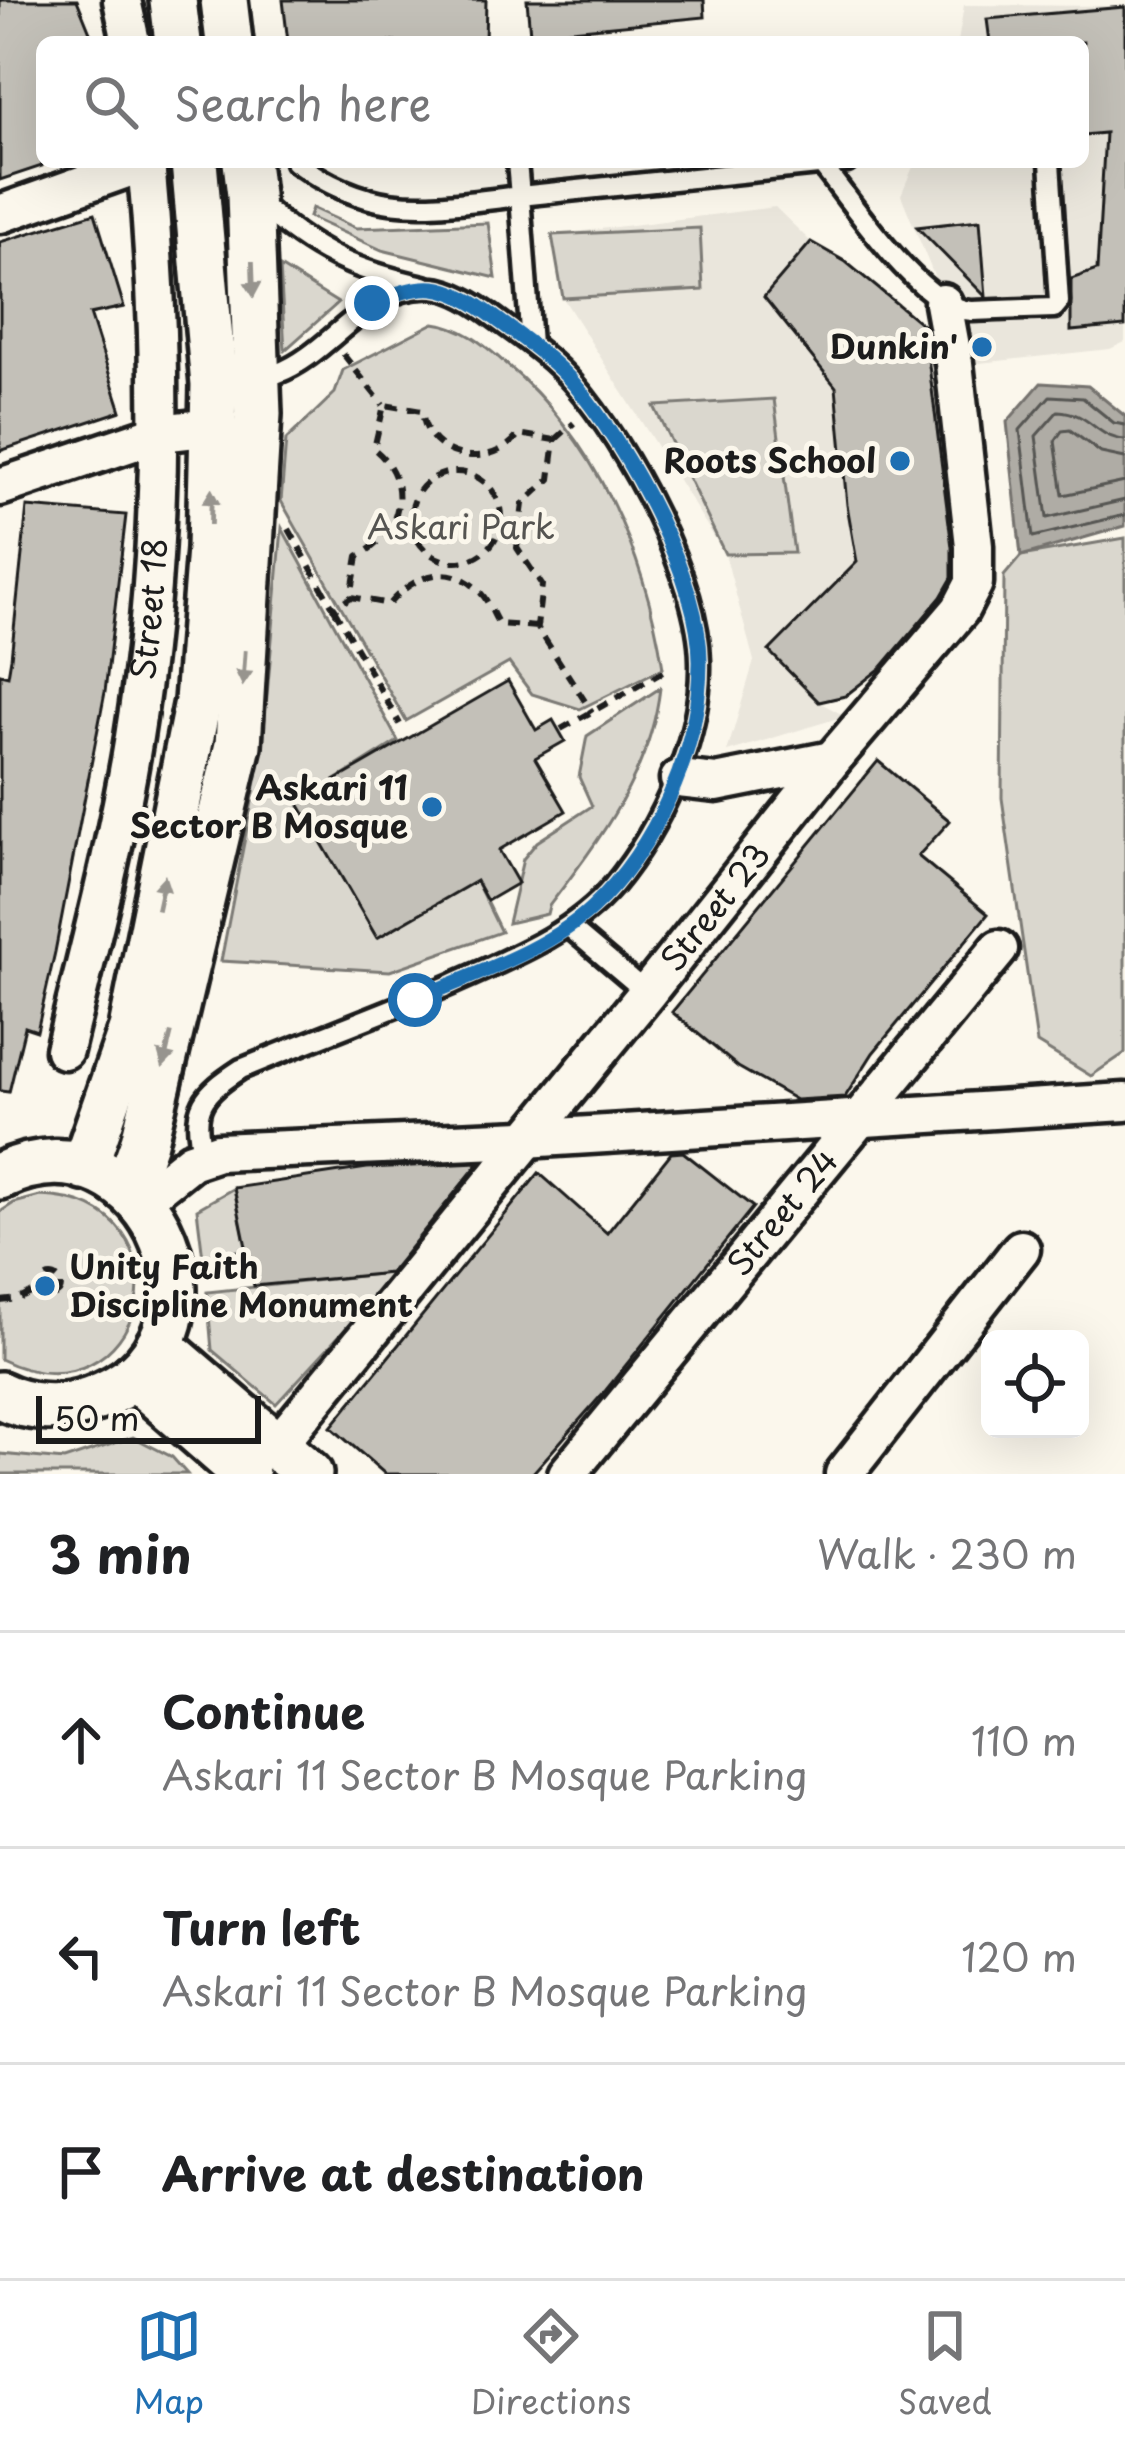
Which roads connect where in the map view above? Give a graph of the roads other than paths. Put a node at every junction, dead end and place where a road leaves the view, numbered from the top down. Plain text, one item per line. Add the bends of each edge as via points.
1 (122, 0) edge
2 (172, 0) edge
3 (224, 0) edge
4 (130, 36) edge
5 (177, 36) edge
6 (228, 36) edge
7 (129, 168) edge
8 (147, 168) edge
9 (195, 168) edge
10 (303, 168) edge
11 (518, 168) edge
12 (782, 168) edge
13 (823, 168) edge
14 (1050, 168) edge
15 (248, 179) edge
16 (520, 196) junction
17 (0, 214) edge
18 (434, 288) junction
19 (944, 303) junction
20 (531, 344) junction
21 (278, 373) dead end
22 (213, 428) junction
23 (160, 433) junction
24 (0, 488) edge
25 (832, 760) junction
26 (679, 778) junction
27 (569, 927) junction
28 (999, 949) dead end
29 (647, 993) junction
30 (64, 1050) dead end
31 (1125, 1102) edge
32 (859, 1119) junction
33 (525, 1139) junction
34 (203, 1154) junction
35 (85, 1167) junction
36 (0, 1175) edge
37 (134, 1195) junction
38 (1021, 1249) dead end
39 (146, 1361) junction
40 (0, 1395) edge
41 (261, 1467) edge
42 (567, 1474) edge
43 (844, 1474) edge

1 - 4 street
2 - 5 street
3 - 6 street
7 - 17 street
8 - 23 street, Street 18
9 - 22 street
10 - 16 lane via 373,203
11 - 16 lane
12 - 16 lane
13 - 19 lane
14 - 19 lane via 1060,302 972,311
15 - 18 lane via 319,251 358,270
15 -> 37 street via 258,414 238,745
16 - 20 lane
18 - 20 lane via 476,304
18 - 21 lane via 372,303
19 - 25 street, Street 23 via 974,584
20 - 26 lane via 574,383 633,471 694,617 700,663
22 - 23 street
35 -> 22 street via 132,1029 198,701
23 - 24 street
23 - 30 street, Street 18 via 134,738
25 - 26 street via 716,783
25 - 29 street, Street 23
26 - 27 lane via 615,883
27 - 29 lane
27 - 34 lane via 241,1069 202,1103 196,1129
28 - 32 street, Street 24
29 - 33 street, Street 23
31 - 32 street
32 - 33 street
32 - 42 street, Street 24
33 - 34 street
33 - 41 street, Street 23
34 - 37 street
35 - 36 street via 32,1165
35 - 37 street
37 - 39 street via 163,1232 174,1270 173,1309
38 - 43 street
39 - 40 street via 107,1395 76,1405 43,1407
39 - 41 street

